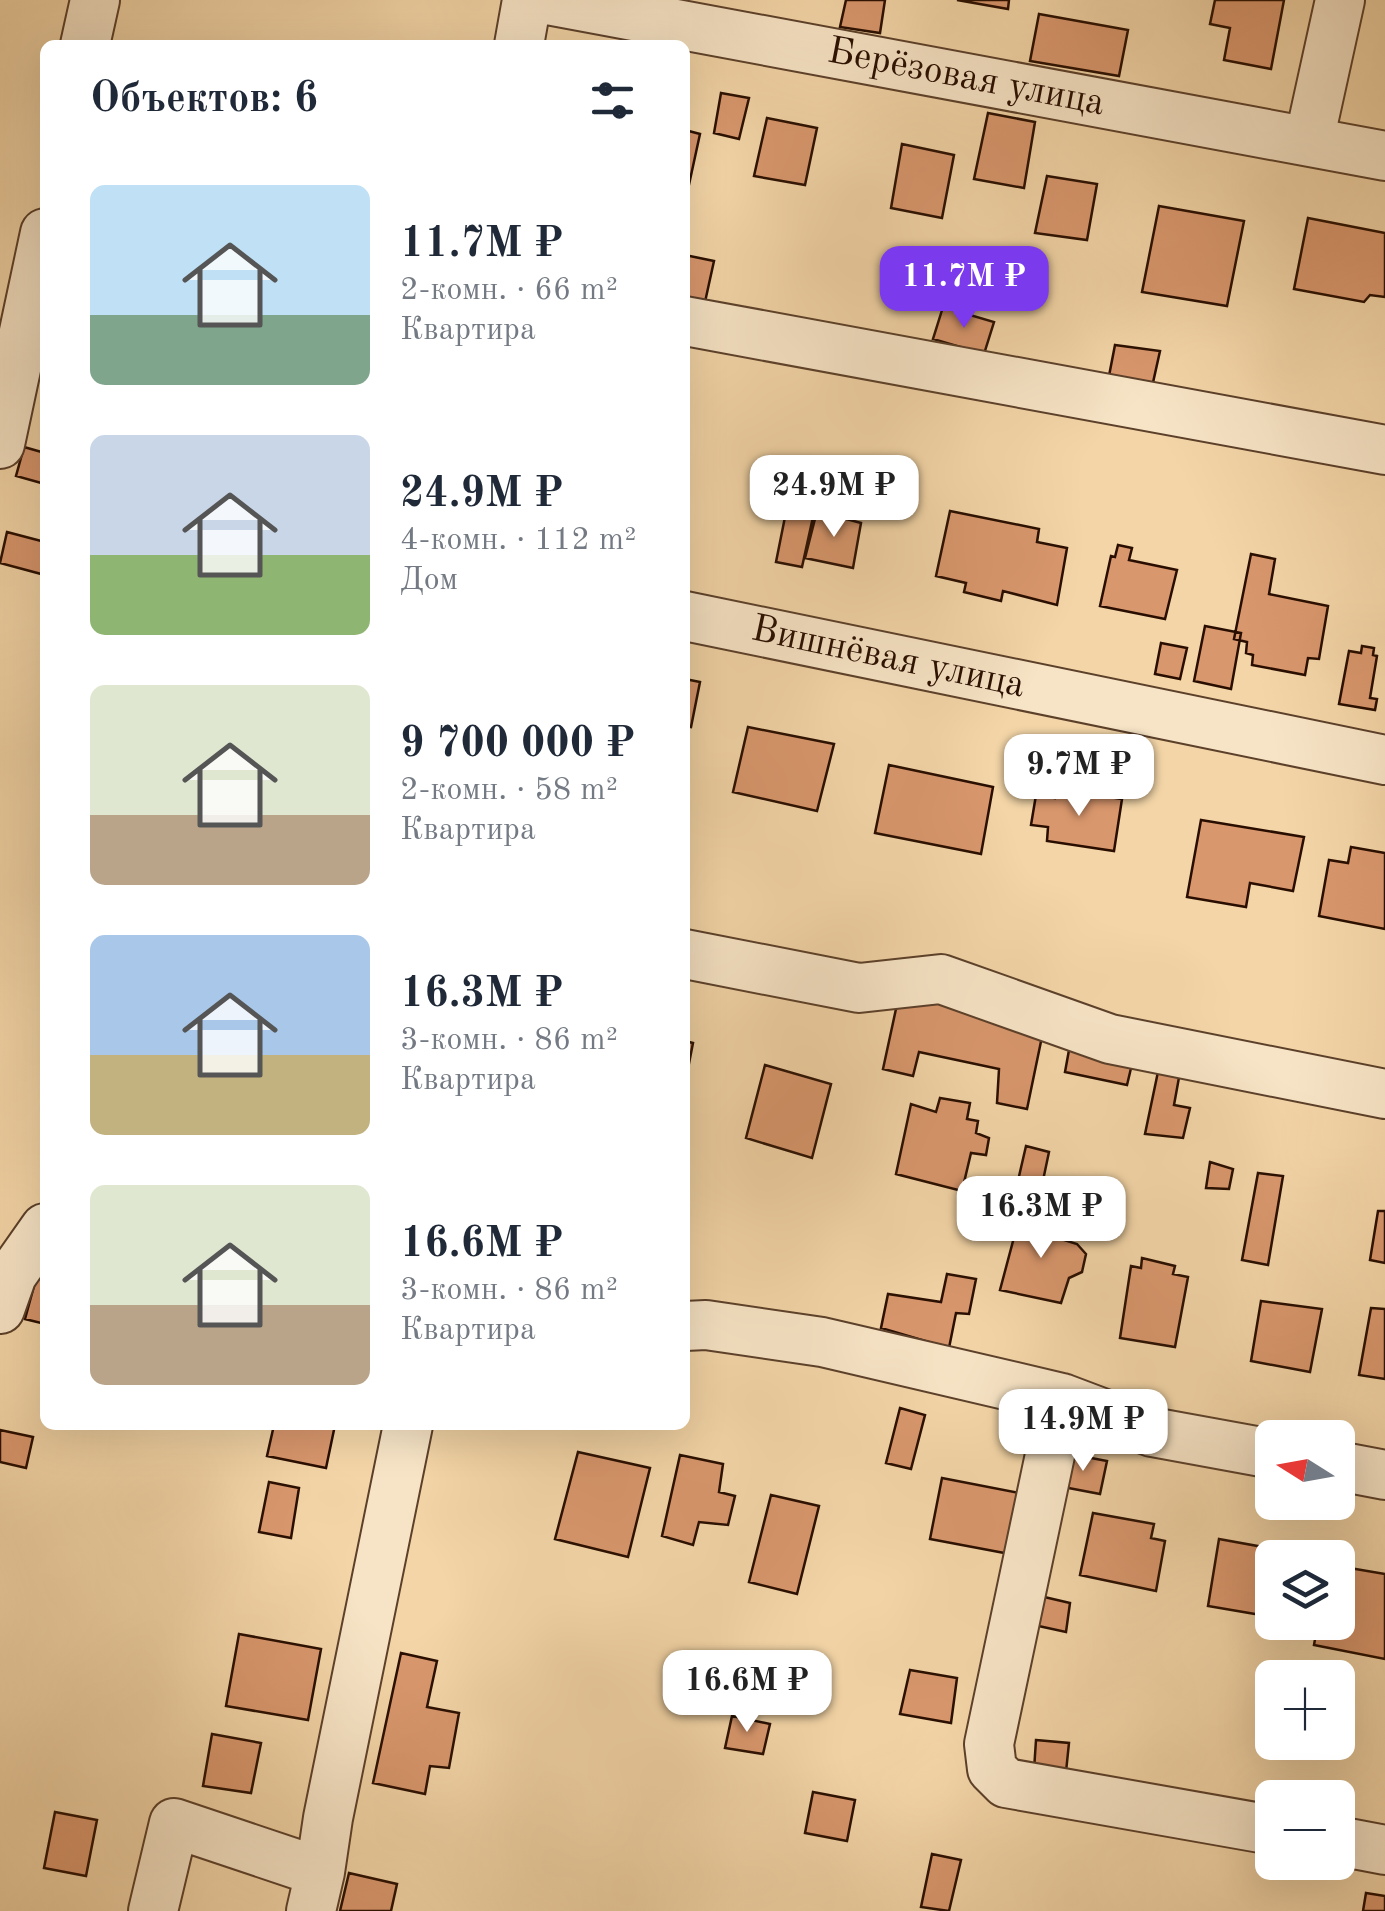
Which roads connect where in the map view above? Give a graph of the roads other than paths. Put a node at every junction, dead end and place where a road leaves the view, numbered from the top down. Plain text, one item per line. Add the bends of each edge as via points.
1 (94, 0) edge
2 (527, 0) edge
3 (547, 0) edge
4 (1340, 0) edge
5 (86, 40) edge
6 (520, 40) edge
7 (1308, 142) junction
8 (1385, 156) edge
9 (40, 256) edge
10 (690, 322) edge
11 (0, 444) edge
12 (1385, 450) edge
13 (690, 617) edge
14 (1385, 760) edge
15 (690, 955) edge
16 (1385, 1094) edge
17 (40, 1235) edge
18 (0, 1309) edge
19 (690, 1326) edge
20 (1062, 1398) junction
21 (407, 1430) edge
22 (1255, 1451) edge
23 (1355, 1469) edge
24 (1385, 1475) edge
25 (1255, 1827) edge
26 (1355, 1844) edge
27 (1385, 1850) edge
28 (316, 1891) edge
29 (153, 1911) edge

1 - 5 street
2 - 6 street
3 - 7 street, Берёзовая улица
4 - 7 street
7 - 8 street, Берёзовая улица
9 - 11 street
10 - 12 street
13 - 14 street, Вишнёвая улица
15 - 16 street via 859,988 941,979 1110,1038
17 - 18 street via 12,1276
19 - 20 street via 822,1342
20 - 22 street via 1152,1432
20 - 25 street via 989,1744 992,1769 1006,1783
21 - 28 street
23 - 24 street
26 - 27 street
28 - 29 street via 174,1823

